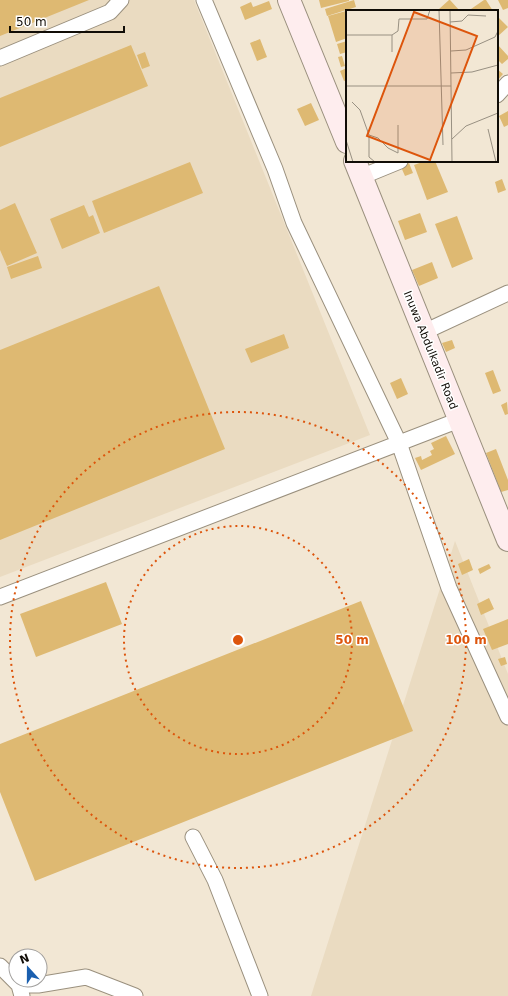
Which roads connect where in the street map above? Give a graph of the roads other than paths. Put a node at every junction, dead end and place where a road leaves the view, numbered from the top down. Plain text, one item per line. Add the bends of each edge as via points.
1 (121, 0) edge
2 (204, 0) edge
3 (289, 0) edge
4 (0, 58) edge
5 (508, 83) edge
6 (498, 94) edge
7 (346, 140) edge
8 (395, 162) edge
9 (358, 169) edge
10 (508, 293) edge
11 (424, 332) junction
12 (459, 420) junction
13 (399, 443) junction
14 (508, 540) edge
15 (0, 597) edge
16 (508, 716) edge
17 (193, 837) dead end
18 (0, 966) edge
19 (20, 990) edge
20 (135, 996) edge
21 (260, 996) edge

1 - 4 street via 110,12
2 - 13 street via 275,169 294,223
3 - 7 main road
5 - 6 street
8 - 9 street
9 - 11 main road, Inuwa Abdulkadir Road
10 - 11 street
11 - 12 main road, Inuwa Abdulkadir Road
12 - 13 street
12 - 14 main road, Inuwa Abdulkadir Road
13 - 15 street
13 - 16 street via 449,588
17 - 21 street via 215,880
18 - 19 street
19 - 20 street via 86,977

